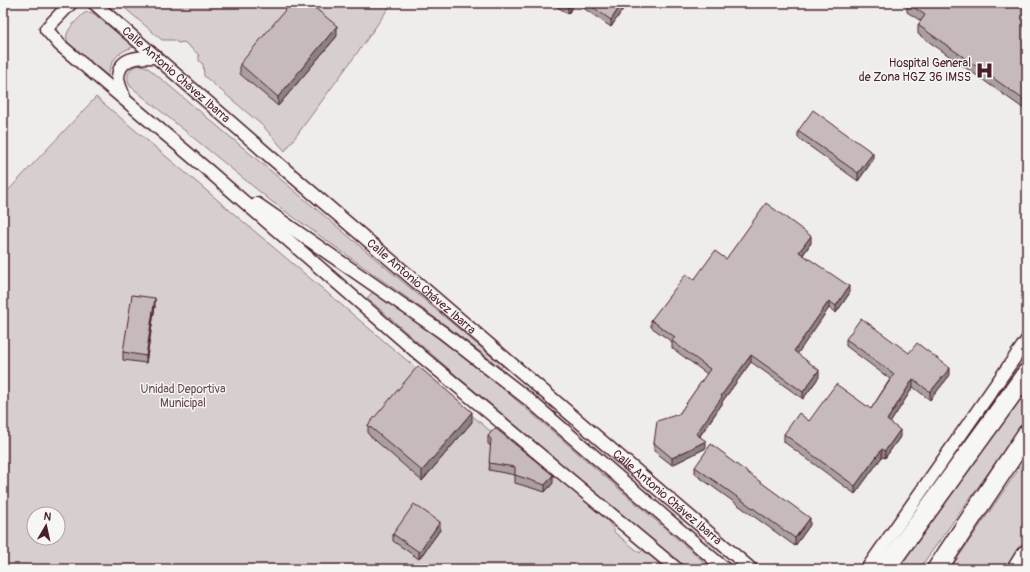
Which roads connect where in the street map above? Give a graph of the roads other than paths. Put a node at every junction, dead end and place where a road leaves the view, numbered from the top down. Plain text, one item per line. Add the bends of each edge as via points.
1 (71, 3) edge
2 (94, 3) edge
3 (156, 57) junction
4 (124, 98) junction
5 (210, 172) junction
6 (1027, 340) edge
7 (1027, 373) edge
8 (1027, 434) edge
9 (1027, 556) edge
10 (677, 569) edge
11 (725, 569) edge
12 (751, 569) edge
13 (867, 569) edge
14 (885, 569) edge
15 (937, 569) edge
16 (1019, 569) edge

1 - 4 street via 46,29 60,45
2 - 3 street, Calle Antonio Chávez Ibarra
3 - 4 street via 136,57 127,61 121,68 118,79
3 - 12 street, Calle Antonio Chávez Ibarra
4 - 5 street
5 - 10 street via 420,355
5 - 11 street via 442,332 528,399
6 - 13 street
7 - 14 main road
8 - 15 main road
9 - 16 highway

